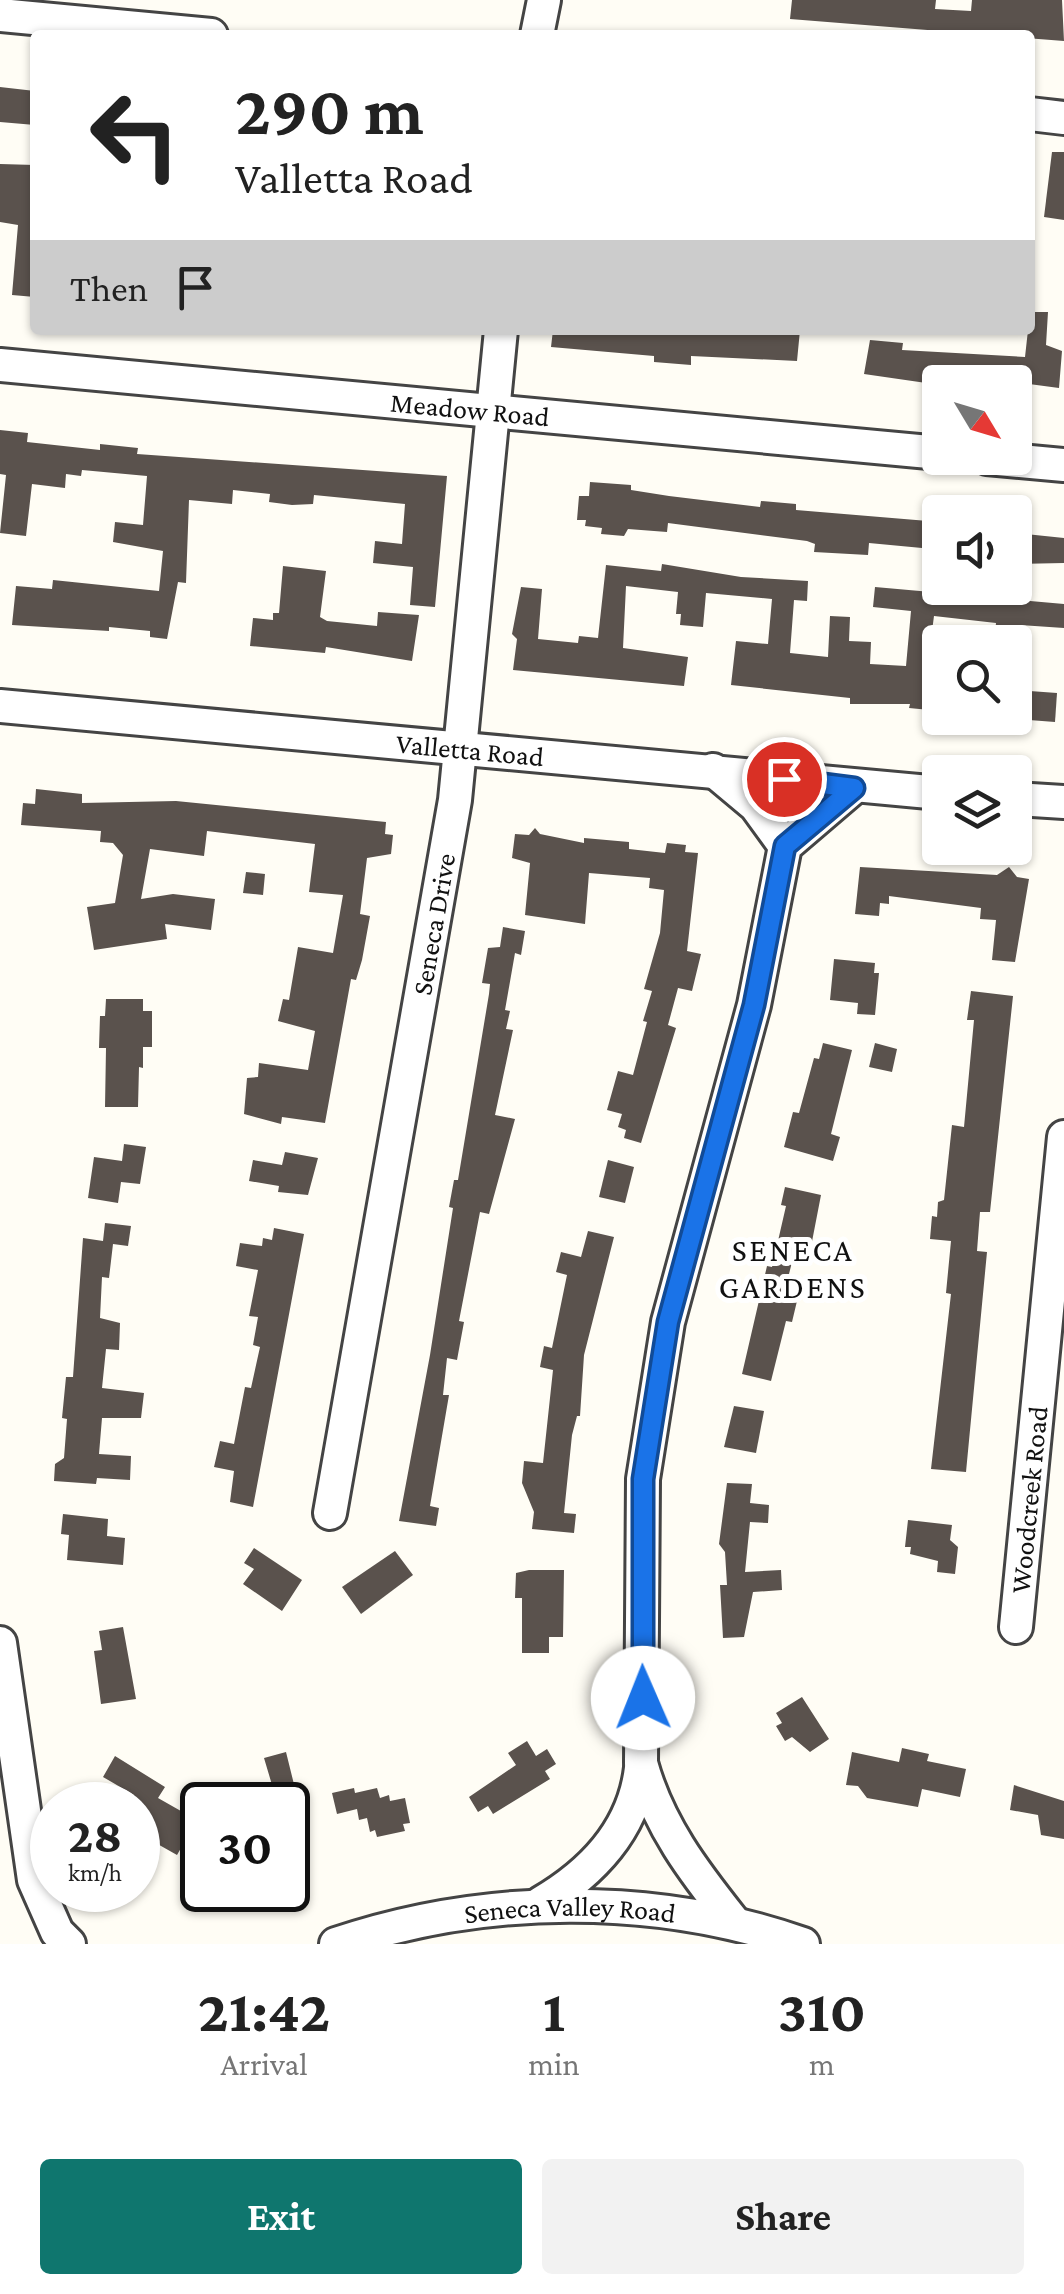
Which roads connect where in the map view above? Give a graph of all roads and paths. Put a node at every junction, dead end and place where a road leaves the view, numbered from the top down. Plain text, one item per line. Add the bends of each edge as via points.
1 (544, 0) edge
2 (0, 15) edge
3 (158, 30) edge
4 (539, 30) edge
5 (1035, 115) edge
6 (1064, 118) edge
7 (501, 335) edge
8 (0, 364) edge
9 (494, 410) junction
10 (922, 451) edge
11 (1032, 462) edge
12 (1064, 465) edge
13 (0, 706) edge
14 (462, 748) junction
15 (713, 770) junction
16 (854, 788) junction
17 (922, 793) edge
18 (1032, 800) edge
19 (1064, 802) edge
20 (1032, 807) edge
21 (1064, 829) edge
22 (785, 846) junction
23 (1064, 1136) edge
24 (330, 1513) dead end
25 (1016, 1626) dead end
26 (0, 1643) edge
27 (642, 1763) junction
28 (541, 1903) junction
29 (732, 1921) junction
30 (69, 1944) edge
31 (336, 1944) edge
32 (802, 1944) edge

1 - 4 street
2 - 3 street
5 - 6 street
7 - 9 street, Seneca Drive
8 - 9 street, Meadow Road
9 - 10 street, Meadow Road
9 - 14 street, Seneca Drive
11 - 12 street
13 - 14 street, Valletta Road
14 - 15 street, Valletta Road
14 - 24 street, Seneca Drive
15 - 16 street, Valletta Road
15 - 22 street via 756,806
16 - 17 street, Valletta Road
16 - 22 street
18 - 19 street
20 - 21 street
22 - 27 street via 754,1005 655,1387 643,1479
23 - 25 street, Woodcreek Road
26 - 30 street via 34,1880
27 - 28 street via 634,1801 609,1844 585,1873
27 - 29 street via 650,1796 686,1862
28 - 29 street, Seneca Valley Road
28 - 31 street, Seneca Valley Road via 429,1919
29 - 32 street, Seneca Valley Road

